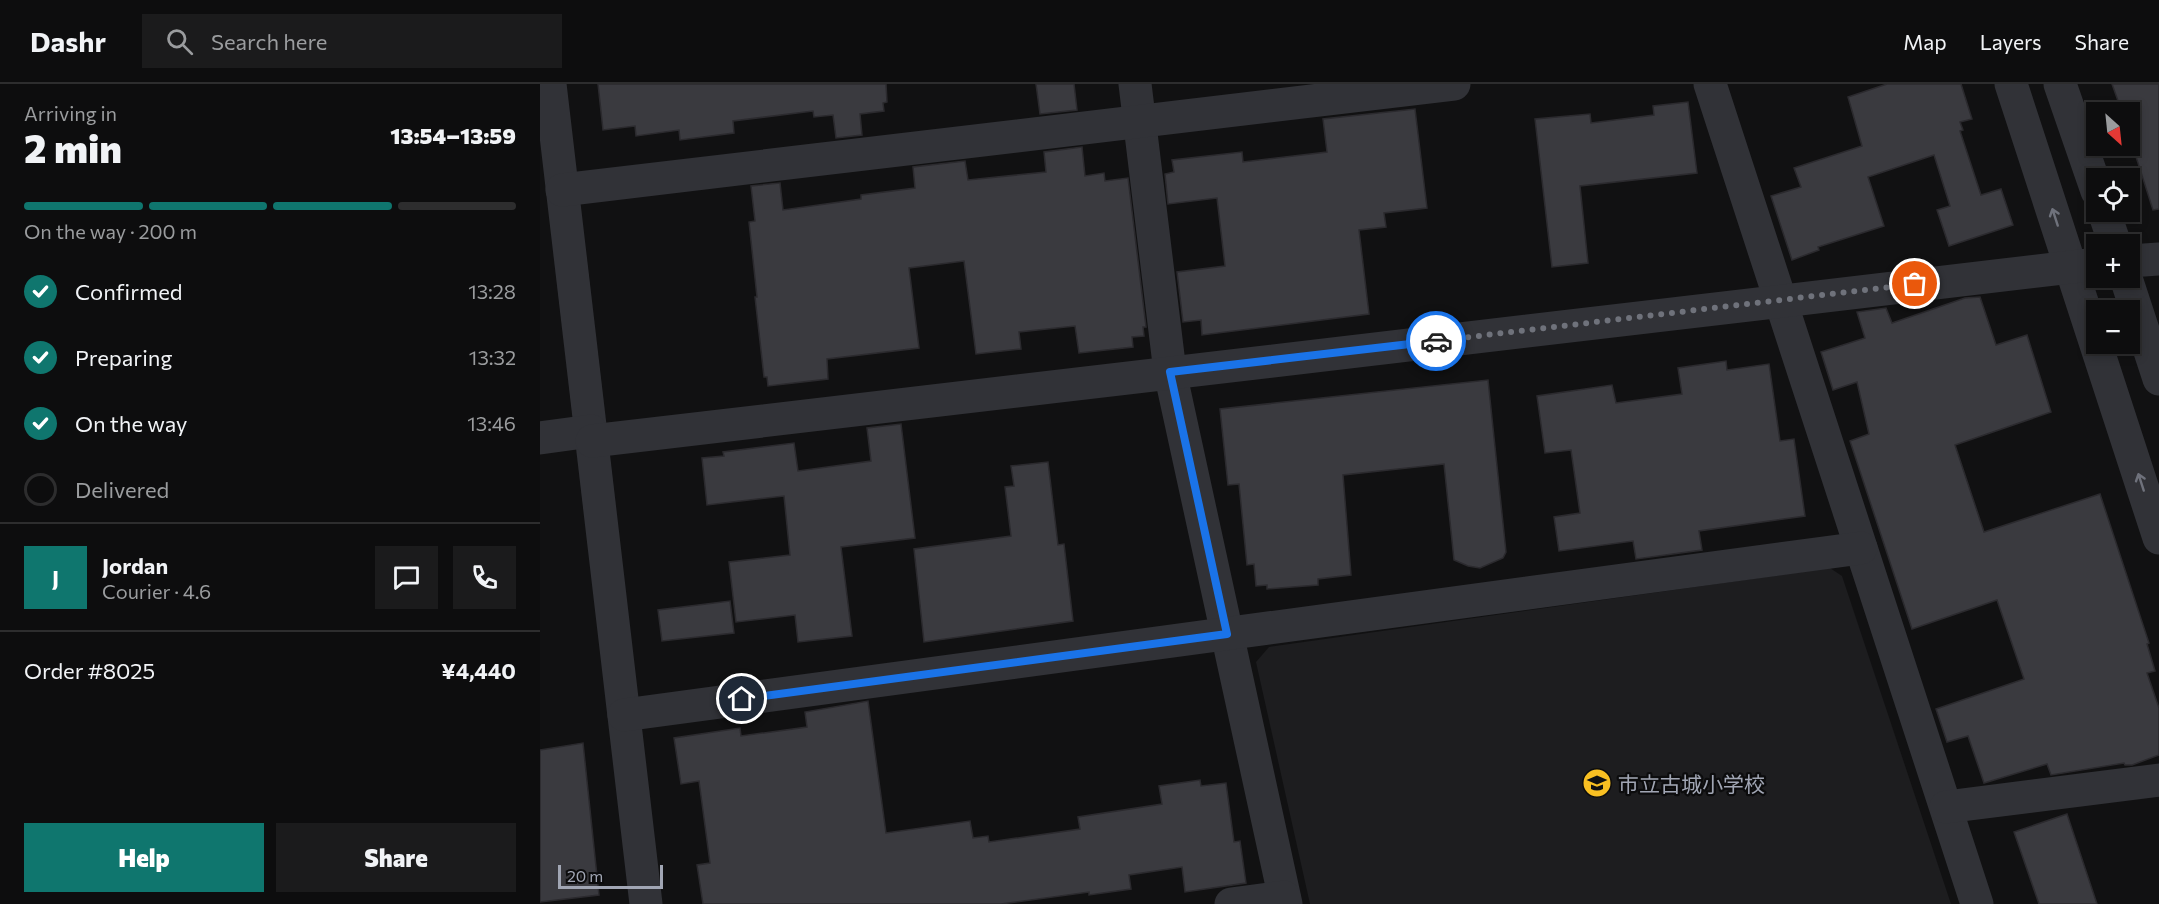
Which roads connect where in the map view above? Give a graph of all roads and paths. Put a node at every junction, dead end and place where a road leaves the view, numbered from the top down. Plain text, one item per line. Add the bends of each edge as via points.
1 (550, 84) edge
2 (1134, 84) edge
3 (1454, 84) edge
4 (1710, 84) edge
5 (2011, 84) edge
6 (2060, 84) edge
7 (1139, 121) junction
8 (2089, 168) edge
9 (562, 190) junction
10 (2159, 260) edge
11 (2140, 261) edge
12 (2084, 265) edge
13 (2129, 288) edge
14 (1780, 300) junction
15 (1170, 372) junction
16 (2159, 379) edge
17 (591, 436) junction
18 (540, 438) edge
19 (2159, 538) edge
20 (1861, 548) junction
21 (1227, 634) junction
22 (624, 715) junction
23 (2159, 780) edge
24 (1946, 807) junction
25 (1285, 900) edge
26 (646, 904) edge
27 (1231, 904) edge
28 (1977, 904) edge

1 - 9 street
2 - 7 street
3 - 7 street
4 - 14 street
12 -> 5 street
6 - 8 street
7 - 9 street
7 - 15 street
9 - 17 street
10 - 11 street
12 - 14 street
19 -> 12 street
13 - 16 street
14 - 15 street
14 - 20 street
15 - 17 street
15 - 21 street
17 - 18 street
17 - 22 street
20 - 21 street
20 - 24 street
21 - 22 street
21 - 25 street
22 - 26 street
23 - 24 street
24 - 28 street
25 - 27 street

